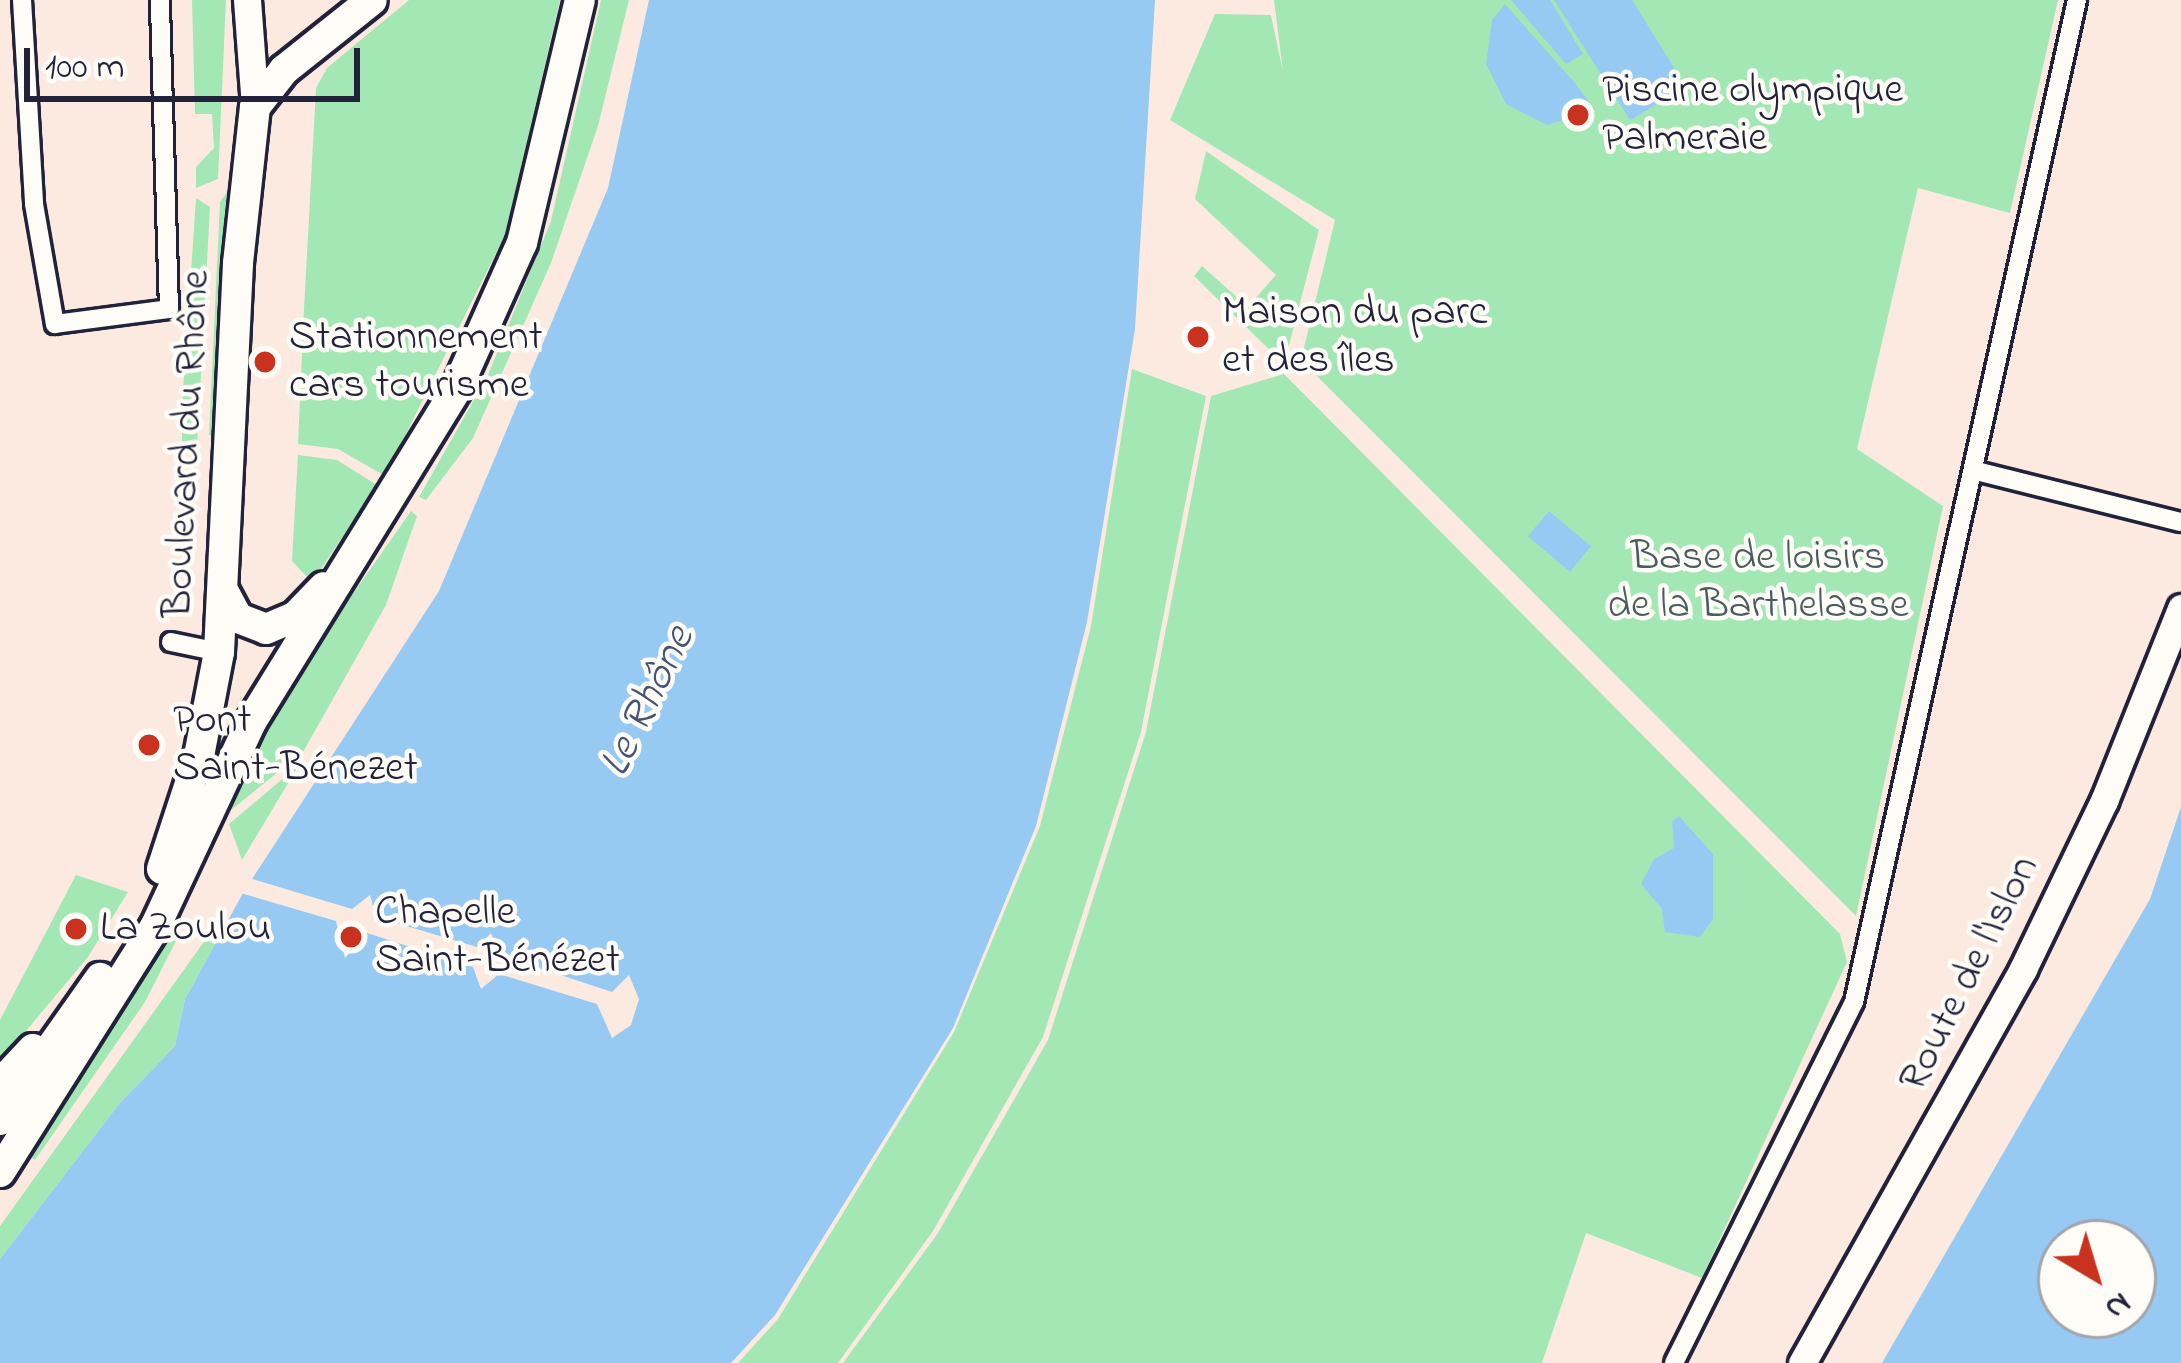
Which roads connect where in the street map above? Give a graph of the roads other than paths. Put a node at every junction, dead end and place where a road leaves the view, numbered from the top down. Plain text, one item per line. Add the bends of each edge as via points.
1 (22, 0) edge
2 (160, 0) edge
3 (247, 0) edge
4 (372, 0) edge
5 (580, 0) edge
6 (2077, 0) edge
7 (255, 106) junction
8 (1976, 471) junction
9 (2181, 522) edge
10 (362, 549) junction
11 (225, 594) junction
12 (2181, 608) edge
13 (296, 616) junction
14 (171, 642) dead end
15 (219, 652) junction
16 (166, 885) junction
17 (109, 964) junction
18 (0, 1084) edge
19 (0, 1120) edge
20 (3, 1164) edge
21 (1674, 1363) edge
22 (1802, 1363) edge

1 - 2 street via 34,204 55,324 169,309
3 - 7 street, Boulevard du Rhône
4 - 7 main road via 284,70
5 - 10 main road via 522,243 457,388
6 - 8 street
7 - 11 main road, Boulevard du Rhône via 238,263
8 - 9 street
8 - 21 street via 1853,1002
10 - 13 main road
10 - 16 main road via 251,722
11 - 13 main road via 238,618 256,628
11 - 15 main road, Boulevard du Rhône
12 - 22 street, Route de l'Islon via 2104,801 2024,969
13 - 15 main road via 266,643
14 - 15 street
15 - 16 main road, Boulevard du Rhône
16 - 17 main road
16 - 20 main road
17 - 18 main road
17 - 19 main road

